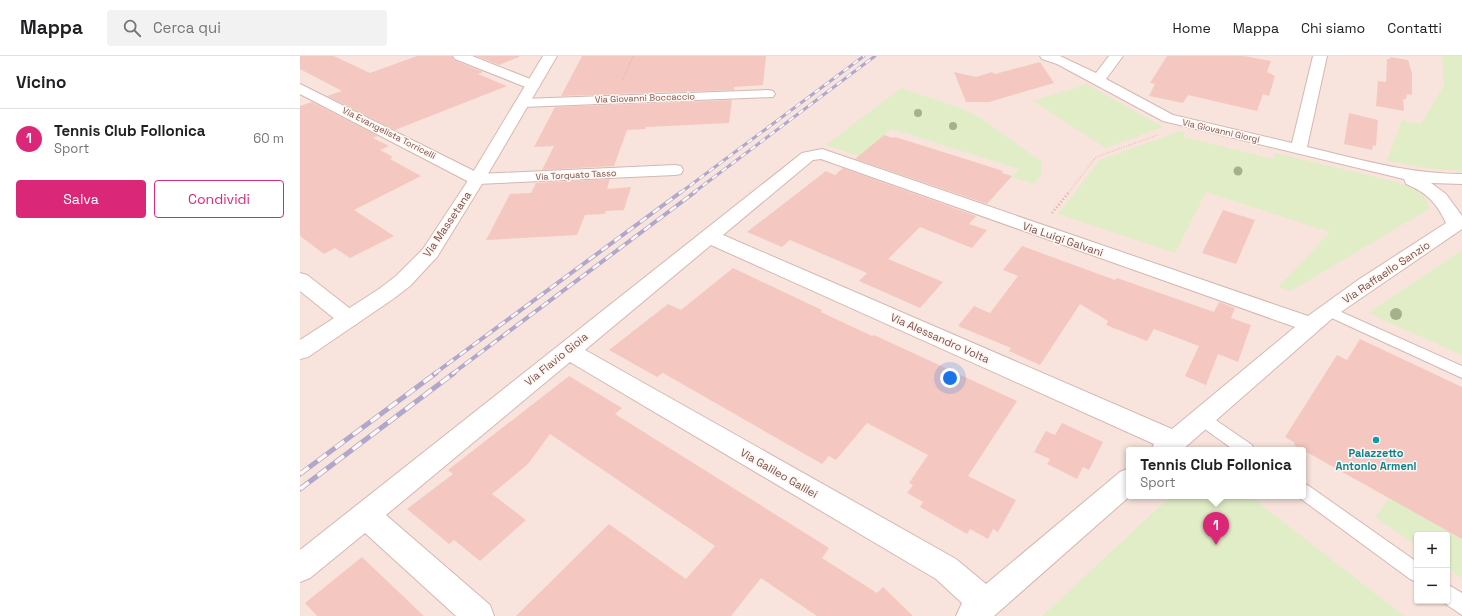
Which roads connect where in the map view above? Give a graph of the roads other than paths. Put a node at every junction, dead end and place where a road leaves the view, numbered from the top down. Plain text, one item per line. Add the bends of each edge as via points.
1 (460, 56) edge
2 (550, 56) edge
3 (1116, 56) edge
4 (1320, 56) edge
5 (1054, 57) edge
6 (1098, 80) junction
7 (533, 85) junction
8 (300, 88) edge
9 (768, 94) dead end
10 (523, 103) junction
11 (1298, 149) junction
12 (815, 154) joint
13 (675, 170) dead end
14 (477, 179) junction
15 (1462, 179) edge
16 (1440, 187) junction
17 (1462, 188) edge
18 (1462, 203) edge
19 (1459, 223) edge
20 (706, 238) junction
21 (300, 280) edge
22 (1320, 318) junction
23 (349, 319) junction
24 (567, 350) junction
25 (300, 351) edge
26 (1462, 372) edge
27 (1201, 418) junction
28 (1169, 446) edge
29 (1242, 447) edge
30 (1126, 483) edge
31 (1306, 493) edge
32 (365, 515) junction
33 (300, 568) edge
34 (1414, 571) edge
35 (1450, 596) edge
36 (1462, 605) edge
37 (978, 610) edge
38 (479, 616) edge

1 - 7 street
2 - 7 street, Via Massetana
3 - 6 street
4 - 11 street
5 - 6 street, Via Giovanni Giorgi
6 - 11 street, Via Giovanni Giorgi via 1168,118
7 - 10 street, Via Massetana
8 - 14 street, Via Evangelista Torricelli
9 - 10 street, Via Giovanni Boccaccio
10 - 14 street, Via Massetana
11 - 16 street, Via Giovanni Giorgi via 1396,173 1417,182
12 - 20 street, Via Flavio Gioia via 808,156
12 - 22 street, Via Luigi Galvani via 822,154 1038,231
13 - 14 street, Via Torquato Tasso
14 - 23 street, Via Massetana via 430,253 386,294
15 - 16 street
16 - 17 street, Via Giovanni Giorgi
16 - 18 street, Via Giovanni Giorgi
16 - 19 street, Via Giovanni Giorgi via 1450,212
19 - 22 street, Via Raffaello Sanzio
20 - 24 street, Via Flavio Gioia
20 - 28 street, Via Alessandro Volta via 718,240
21 - 23 street
22 - 26 lane
22 - 27 street, Via Raffaello Sanzio
23 - 25 street, Via Massetana
24 - 32 street, Via Flavio Gioia
24 - 37 street, Via Galileo Galilei via 946,569
27 - 28 street, Via Raffaello Sanzio
27 - 29 lane
30 - 37 street
31 - 34 lane
32 - 33 street, Via Flavio Gioia
32 - 38 street
35 - 36 lane

